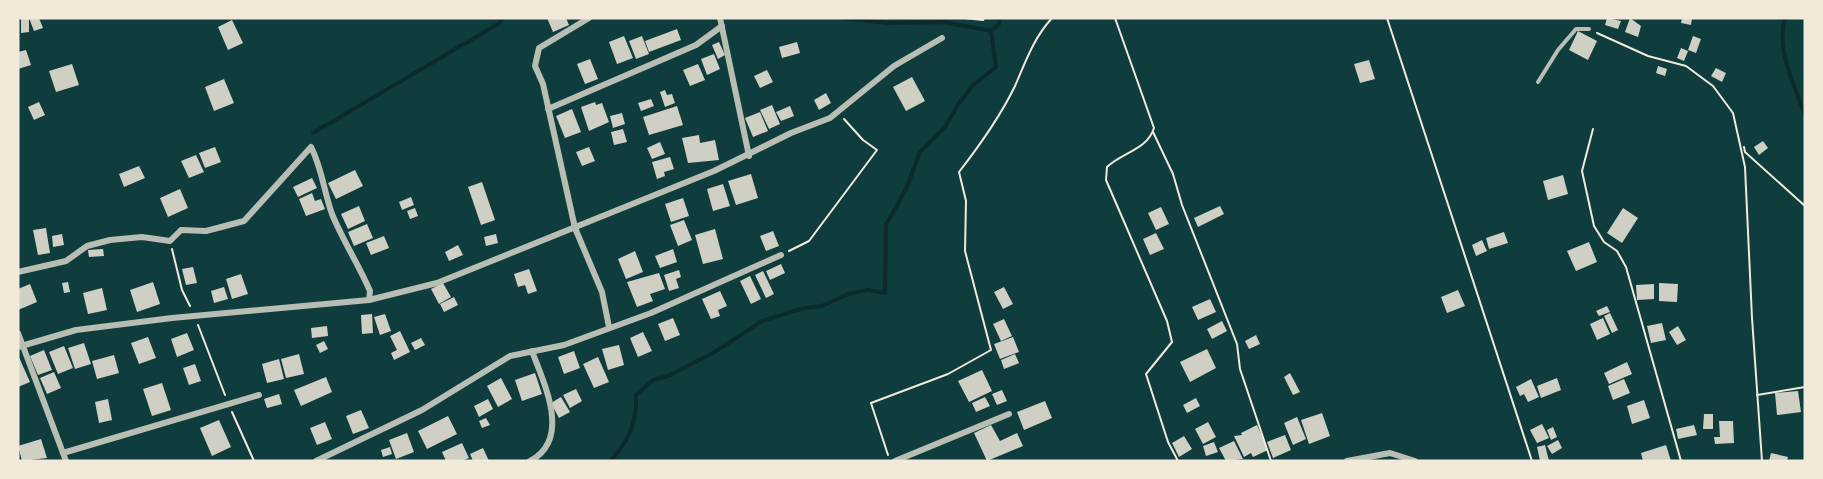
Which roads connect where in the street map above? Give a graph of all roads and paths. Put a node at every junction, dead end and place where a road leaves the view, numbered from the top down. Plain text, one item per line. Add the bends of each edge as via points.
1 (588, 18) edge
2 (720, 18) edge
3 (964, 18) edge
4 (984, 18) edge
5 (1052, 18) edge
6 (1115, 18) edge
7 (1387, 18) edge
8 (722, 26) junction
9 (1589, 29) joint
10 (942, 38) dead end
11 (1538, 82) dead end
12 (548, 109) junction
13 (1733, 113) junction
14 (830, 118) junction
15 (1593, 129) dead end
16 (1152, 132) junction
17 (749, 156) junction
18 (1805, 206) edge
19 (575, 228) junction
20 (170, 241) junction
21 (781, 255) joint
22 (18, 272) edge
23 (369, 300) junction
24 (195, 316) junction
25 (609, 327) junction
26 (18, 333) edge
27 (20, 346) edge
28 (532, 351) junction
29 (1805, 387) edge
30 (259, 395) dead end
31 (1757, 395) junction
32 (229, 405) junction
33 (1009, 414) dead end
34 (63, 453) junction
35 (66, 461) edge
36 (254, 461) edge
37 (316, 461) edge
38 (530, 461) edge
39 (890, 461) edge
40 (895, 461) edge
41 (1178, 461) edge
42 (1271, 461) edge
43 (1347, 461) edge
44 (1416, 461) edge
45 (1532, 461) edge
46 (1681, 461) edge
47 (1762, 461) edge

1 - 12 street via 539,48 535,66
2 - 8 street
3 - 4 path
5 - 39 path via 1032,45 988,134 959,172 966,201 965,251 991,350 948,374 871,404
6 - 16 path via 1154,128
7 - 45 path
8 - 12 street via 696,45
8 - 17 street
9 - 11 lane via 1576,29
9 - 13 path via 1648,56 1686,66 1713,86
10 - 14 street via 894,66
12 - 19 street
13 - 18 path via 1745,152
13 - 31 path via 1745,167
14 - 17 street
14 - 21 path via 847,120 851,129 877,150 809,241
15 - 46 path via 1582,171 1594,226 1626,267
16 - 41 path via 1141,147 1118,157 1107,167 1106,180 1167,321 1172,342 1146,374
16 - 42 path via 1173,174 1238,344 1240,369
17 - 19 street
19 - 23 street via 437,283
19 - 25 street via 602,292
20 - 22 street via 142,237 110,240 87,246 66,261
20 - 23 street via 181,230 206,231 244,221 311,147 320,163 333,216 370,291
20 - 24 path via 182,290
21 - 25 street via 682,300
23 - 24 street
24 - 27 street via 76,330
24 - 32 path
25 - 28 street via 564,345
26 - 27 street
27 - 34 street
28 - 37 street via 510,356 422,410
28 - 38 street via 553,417 549,445
29 - 31 path
30 - 32 street
31 - 47 path
32 - 34 street
32 - 36 path
33 - 40 street
34 - 35 street
43 - 44 street via 1390,453

